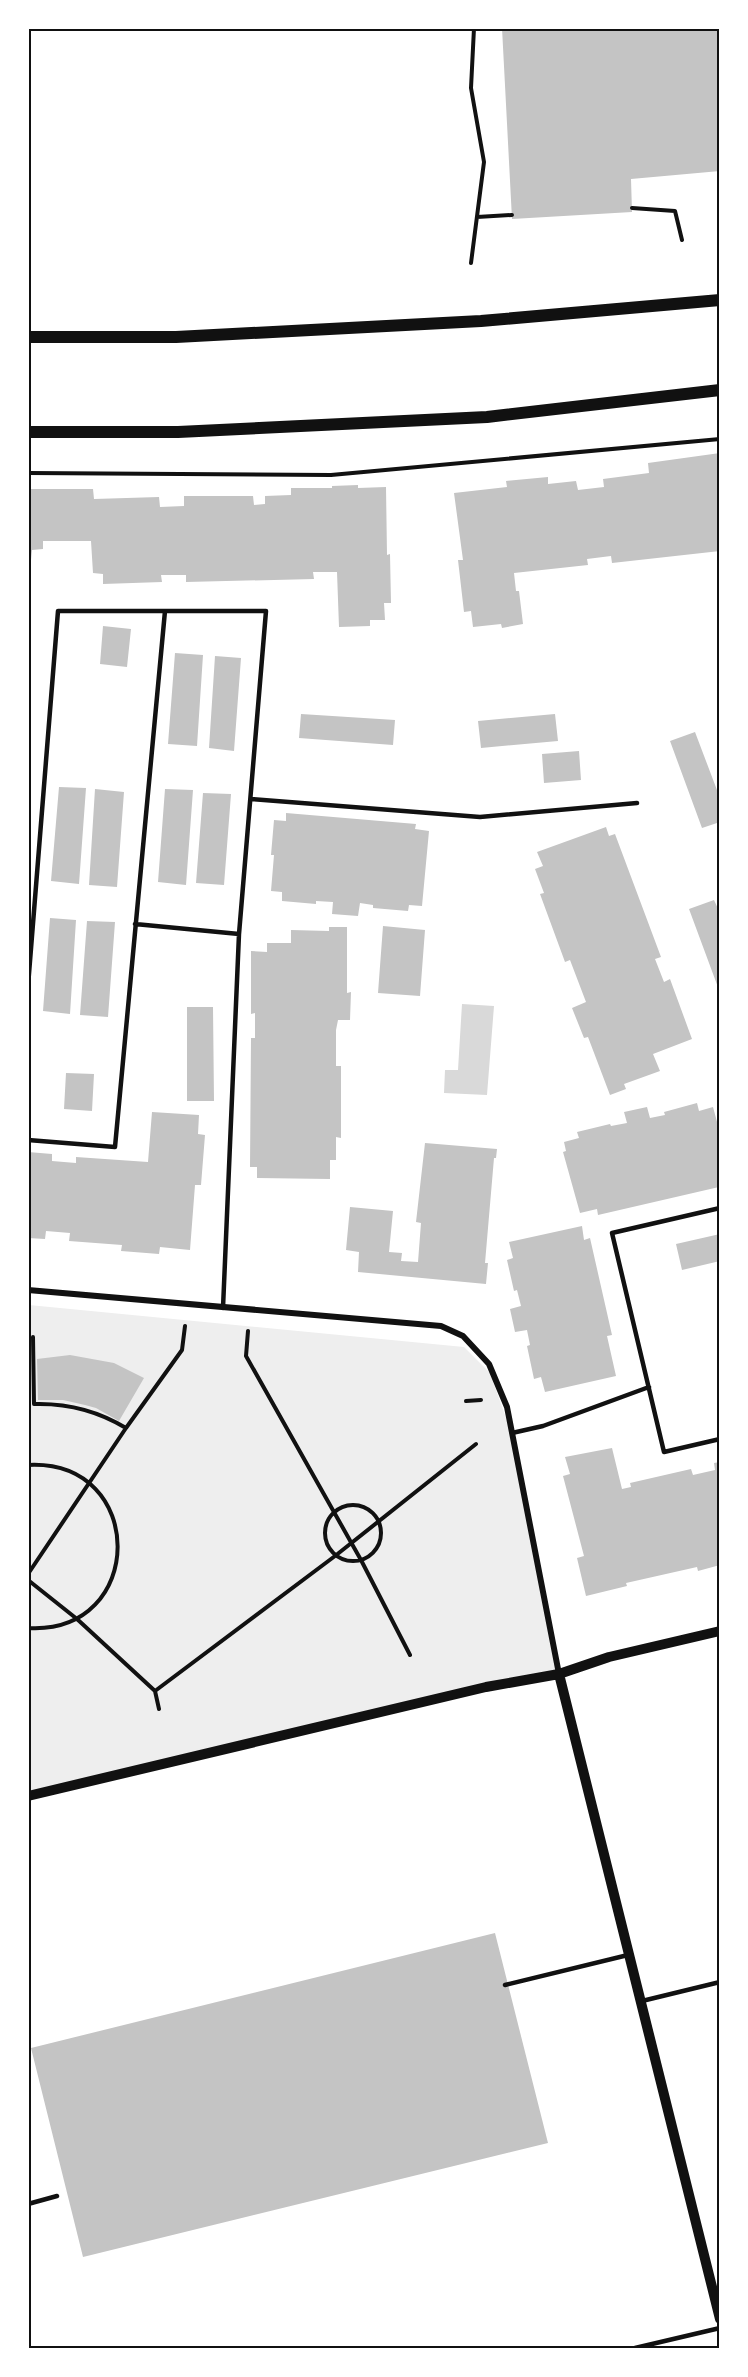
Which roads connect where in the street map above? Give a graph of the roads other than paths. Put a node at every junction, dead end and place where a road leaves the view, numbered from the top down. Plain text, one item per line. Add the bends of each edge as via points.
1 (720, 300) edge
2 (28, 337) edge
3 (720, 390) edge
4 (28, 432) edge
5 (165, 611) junction
6 (252, 799) junction
7 (637, 803) dead end
8 (135, 924) junction
9 (239, 934) junction
10 (28, 986) edge
11 (28, 1140) edge
12 (720, 1208) edge
13 (28, 1290) edge
14 (223, 1308) junction
15 (649, 1387) junction
16 (512, 1433) junction
17 (720, 1439) edge
18 (720, 1631) edge
19 (559, 1674) junction
20 (28, 1796) edge
21 (628, 1954) junction
22 (720, 1982) edge
23 (505, 1985) dead end
24 (640, 2001) junction
25 (57, 2196) dead end
26 (28, 2204) edge
27 (720, 2319) edge
28 (720, 2328) edge
29 (635, 2349) edge

1 - 2 main road via 481,321 176,337
3 - 4 main road via 487,417 178,432
5 - 6 lane via 266,611
5 - 8 lane
5 - 10 lane via 58,611
6 - 7 lane via 480,817
6 - 9 lane
8 - 9 lane
8 - 11 lane via 115,1147
9 - 14 lane
12 - 15 lane via 612,1233
13 - 14 street
14 - 16 street via 441,1326 463,1336 489,1364 507,1407
15 - 16 lane via 543,1426
15 - 17 lane via 664,1452
16 - 19 street
18 - 19 street via 609,1657
19 - 20 street via 486,1687
19 - 21 street
21 - 23 lane
21 - 24 street
22 - 24 lane
24 - 27 street
25 - 26 lane
28 - 29 lane

